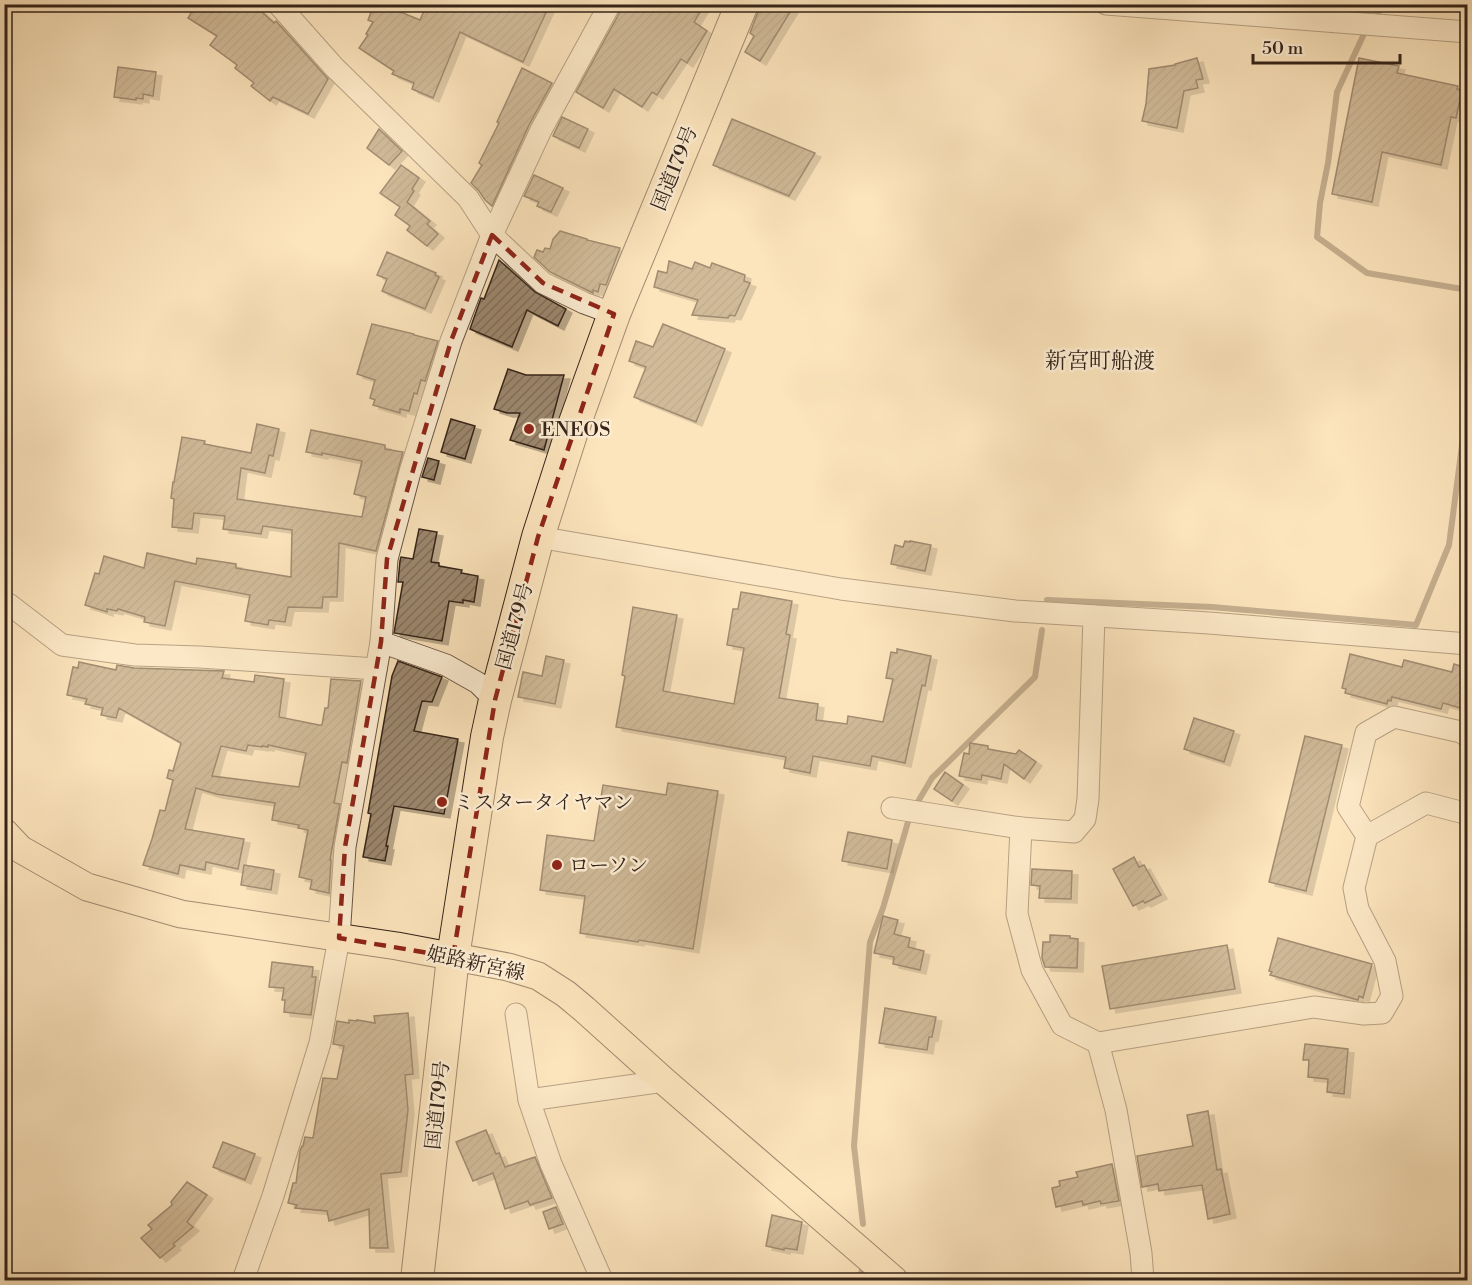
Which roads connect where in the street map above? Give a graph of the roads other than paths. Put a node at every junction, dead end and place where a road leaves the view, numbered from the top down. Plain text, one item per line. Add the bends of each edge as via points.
1 (278, 4) edge
2 (610, 4) edge
3 (742, 4) edge
4 (1106, 4) edge
5 (1281, 12) edge
6 (1467, 32) edge
7 (492, 235) junction
8 (614, 314) junction
9 (538, 537) junction
10 (4, 602) edge
11 (1094, 616) junction
12 (381, 642) junction
13 (1467, 644) edge
14 (376, 669) junction
15 (495, 700) junction
16 (1467, 736) edge
17 (892, 808) dead end
18 (1467, 814) edge
19 (1021, 828) junction
20 (4, 832) edge
21 (1367, 836) junction
22 (339, 938) junction
23 (453, 957) junction
24 (516, 1014) dead end
25 (1098, 1042) junction
26 (664, 1081) junction
27 (529, 1100) junction
28 (243, 1281) edge
29 (417, 1281) edge
30 (602, 1281) edge
31 (894, 1281) edge
32 (1143, 1281) edge

1 - 7 street via 334,67 468,198
2 - 7 street via 541,130
3 - 8 highway, 国道179号
4 - 5 street
5 - 6 street
7 - 8 street via 543,283
7 - 12 street via 451,341 410,472 387,559
8 - 9 highway, 国道179号
9 - 11 street via 841,589 1015,611
9 - 15 highway, 国道179号
10 - 14 street via 62,645 135,655
11 - 13 street
11 - 19 street via 1085,819 1074,832
12 - 14 street
12 - 15 street via 446,665 478,683
14 - 22 street via 345,847
15 - 23 highway, 国道179号
16 - 21 street via 1394,717 1366,733 1348,807
17 - 19 street
18 - 21 street via 1426,803
19 - 25 street via 1017,914 1032,970 1062,1025
20 - 22 main road, 姫路新宮線 via 20,849 87,887 181,914
21 - 25 street via 1354,888 1358,909 1385,961 1392,996 1382,1013 1314,1007
22 - 23 main road, 姫路新宮線
22 - 28 street via 320,1043
23 - 26 main road, 姫路新宮線 via 538,976 566,993
23 - 29 highway, 国道179号
24 - 27 street
25 - 32 street via 1116,1110
26 - 27 street
26 - 31 main road, 姫路新宮線
27 - 30 street via 551,1164

